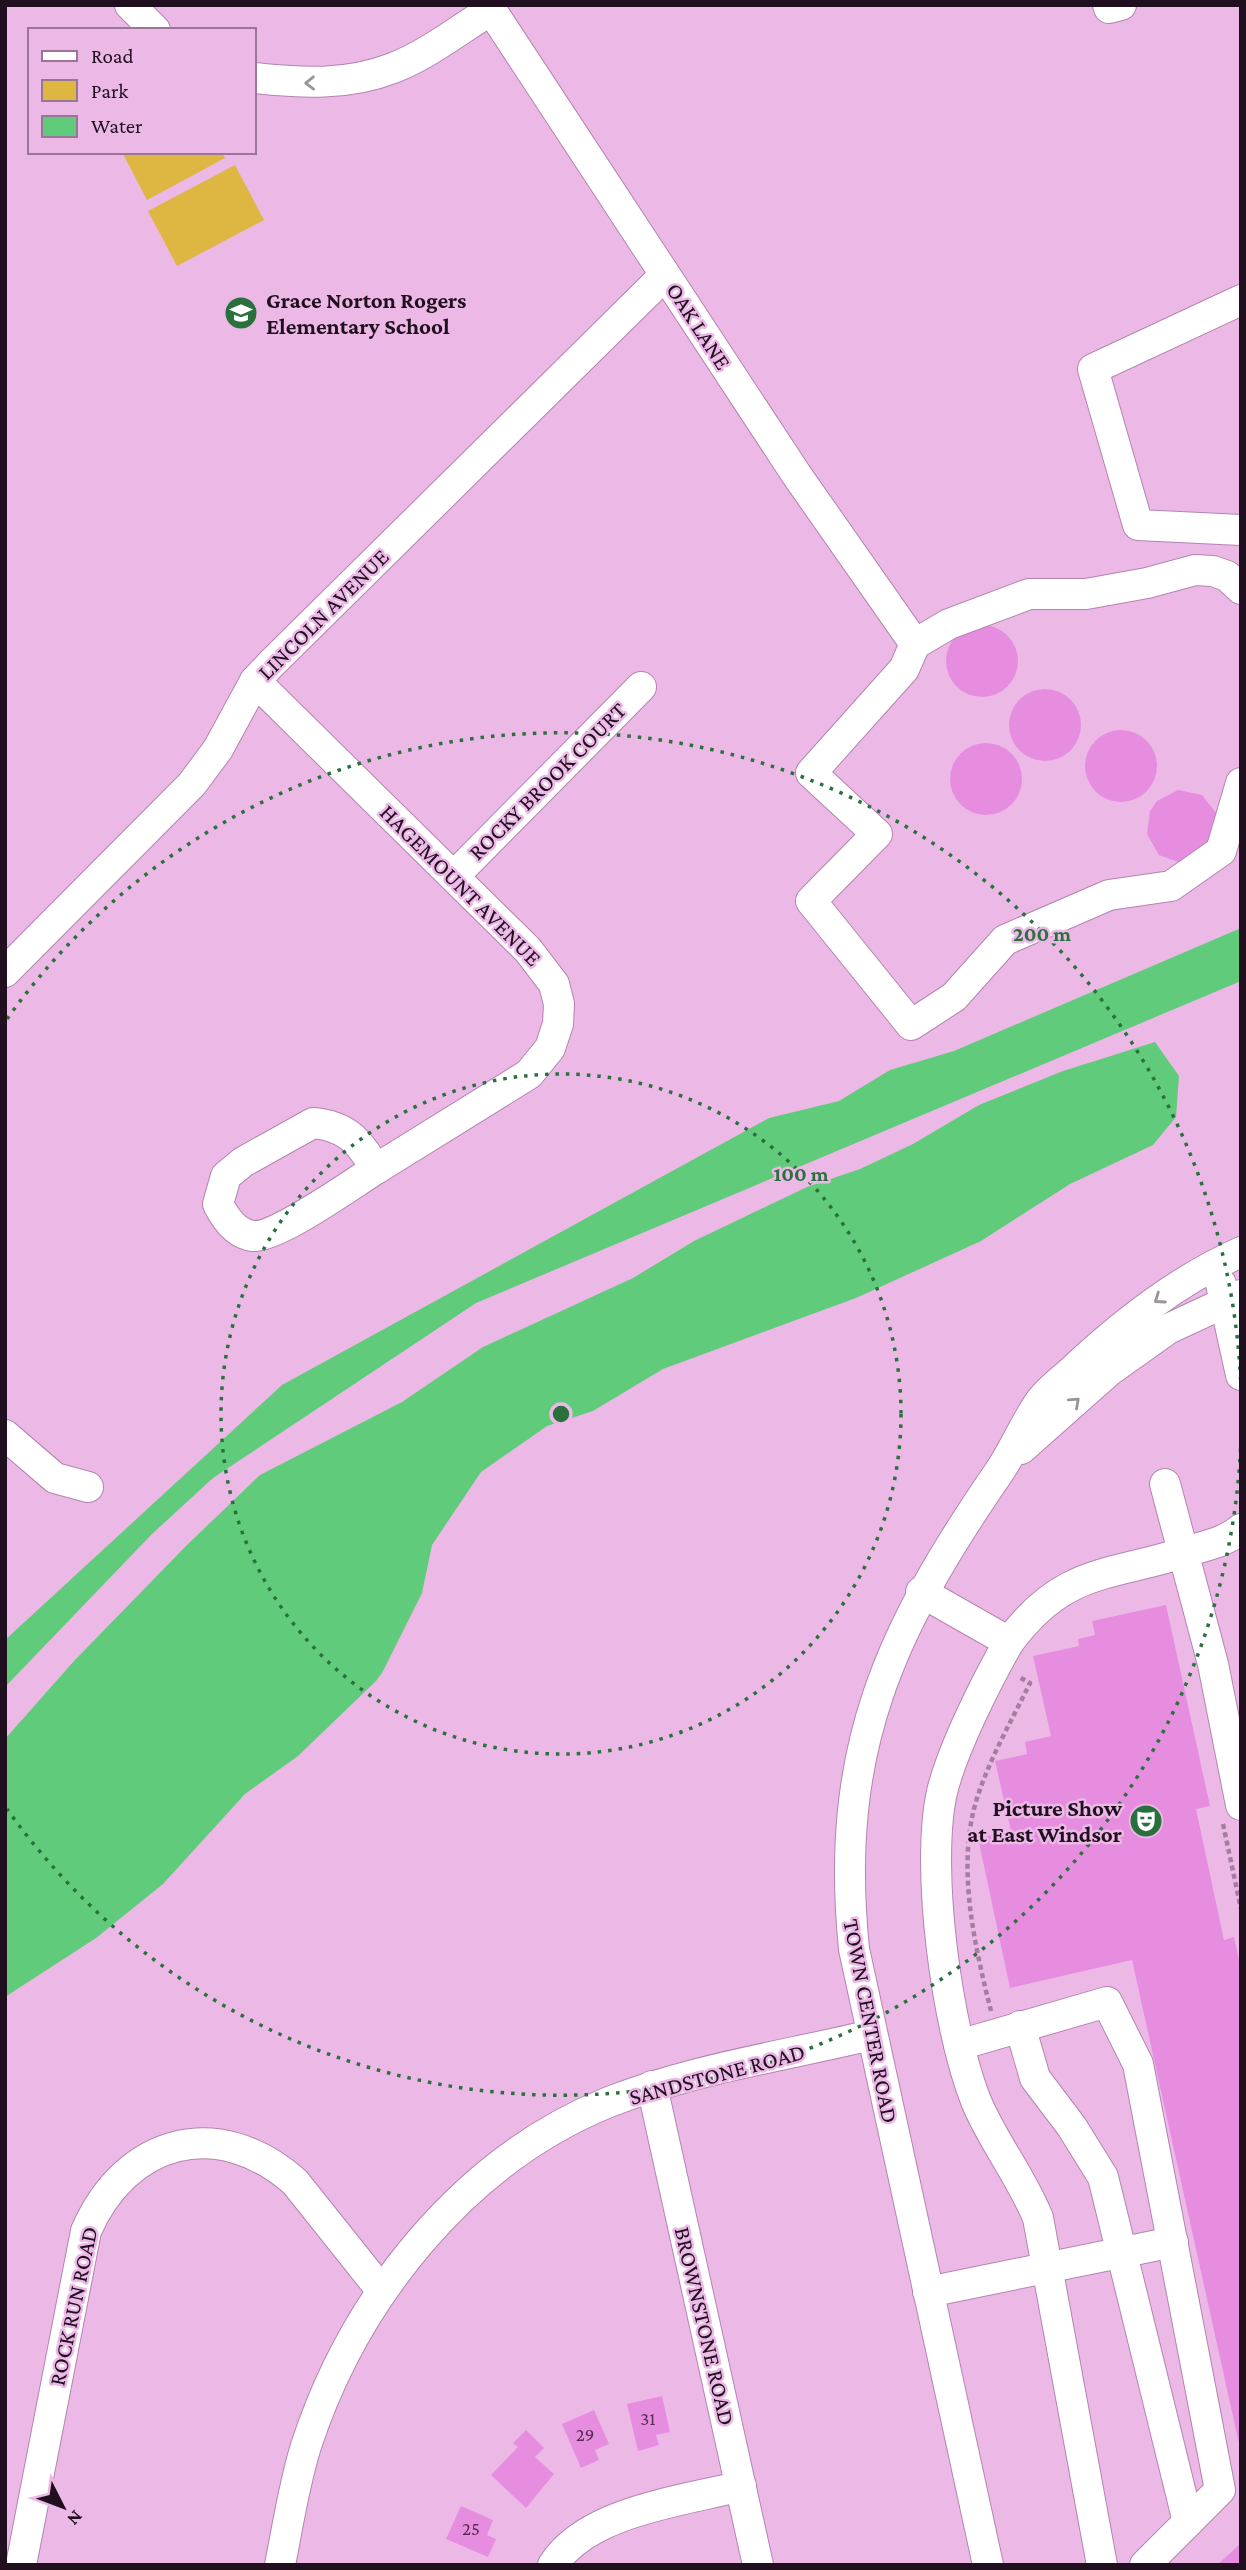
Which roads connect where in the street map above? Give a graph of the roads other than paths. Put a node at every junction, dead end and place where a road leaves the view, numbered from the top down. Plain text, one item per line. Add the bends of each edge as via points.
1 (130, 5) edge
2 (1108, 5) edge
3 (1121, 5) edge
4 (490, 8) edge
5 (153, 28) edge
6 (256, 78) edge
7 (665, 275) junction
8 (1241, 300) edge
9 (1241, 530) edge
10 (1241, 589) edge
11 (915, 643) junction
12 (255, 681) junction
13 (641, 687) dead end
14 (1241, 783) edge
15 (454, 876) junction
16 (5, 972) edge
17 (376, 1169) junction
18 (1229, 1257) edge
19 (1233, 1299) edge
20 (1241, 1376) edge
21 (5, 1435) edge
22 (1005, 1463) junction
23 (1165, 1484) dead end
24 (88, 1487) dead end
25 (1241, 1529) edge
26 (1186, 1552) junction
27 (921, 1592) junction
28 (1009, 1642) junction
29 (1241, 1805) edge
30 (1008, 2030) junction
31 (871, 2035) junction
32 (959, 2045) junction
33 (652, 2087) junction
34 (1173, 2242) junction
35 (1123, 2251) junction
36 (1049, 2267) junction
37 (382, 2291) junction
38 (928, 2292) junction
39 (741, 2486) junction
40 (1188, 2522) junction
41 (21, 2565) edge
42 (280, 2565) edge
43 (553, 2565) edge
44 (758, 2565) edge
45 (988, 2565) edge
46 (1102, 2565) edge
47 (1146, 2565) edge

1 - 5 street
2 - 3 street
4 -> 6 street via 395,68 301,83
4 - 7 street, OAK LANE
7 - 11 street, OAK LANE
7 - 12 street, LINCOLN AVENUE
8 - 9 street via 1093,369 1138,525
10 - 11 street via 1213,570 1195,570 1086,594 1029,594 949,624
11 - 14 street via 904,669 811,773 877,834 811,901 911,1025 954,997 1005,940 1109,895 1171,886 1221,851
12 - 15 street, HAGEMOUNT AVENUE
12 - 16 street, LINCOLN AVENUE via 218,749 192,784
13 - 15 street, ROCKY BROOK COURT
15 - 17 street, HAGEMOUNT AVENUE via 544,969 554,984 558,1024 550,1048 529,1074
17 - 17 street, HAGEMOUNT AVENUE via 355,1137 339,1127 313,1123 226,1176 218,1204 243,1234 268,1234
18 - 19 street
18 -> 22 street, TOWN CENTER ROAD via 1160,1299 1106,1340 1040,1401
19 - 20 street
22 -> 19 street, TOWN CENTER ROAD via 1109,1371 1168,1329
21 - 24 street via 55,1478
22 - 27 street, TOWN CENTER ROAD
23 - 26 street
25 - 26 street via 1232,1537
26 - 28 street via 1079,1580 1040,1605
26 - 29 street
27 - 28 street
27 - 31 street, TOWN CENTER ROAD via 873,1705 853,1802 849,1899
28 - 32 street via 953,1759 937,1817 936,1877
30 - 32 street
30 - 34 street via 1107,2002 1138,2064
30 - 35 street via 1103,2177
31 - 33 street, SANDSTONE ROAD
31 - 38 street, TOWN CENTER ROAD
32 - 36 street via 996,2144 1026,2188
33 - 37 street, SANDSTONE ROAD via 566,2124 498,2168 436,2226
33 - 39 street, BROWNSTONE ROAD
34 - 35 street
34 - 40 street via 1220,2490
35 - 36 street
35 - 40 street
36 - 38 street
36 - 46 street
37 - 41 street, ROCK RUN ROAD via 295,2182 254,2153 220,2145 186,2145 156,2153 134,2166 112,2184 86,2231
37 - 42 street, SANDSTONE ROAD via 335,2373 306,2447
38 - 45 street, TOWN CENTER ROAD
39 - 43 street via 600,2525 573,2543
39 - 44 street, BROWNSTONE ROAD
40 - 47 street

